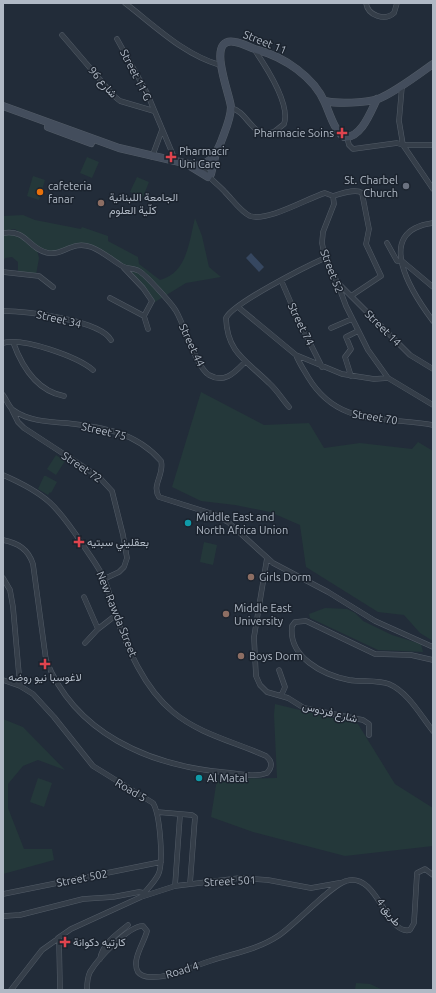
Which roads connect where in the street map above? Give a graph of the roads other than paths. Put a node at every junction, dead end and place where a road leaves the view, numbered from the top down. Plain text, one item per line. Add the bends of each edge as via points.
1 (125, 3) edge
2 (366, 3) edge
3 (397, 3) edge
4 (62, 35) dead end
5 (117, 39) dead end
6 (254, 49) junction
7 (433, 64) edge
8 (220, 66) junction
9 (402, 85) junction
10 (377, 99) junction
11 (325, 101) junction
12 (3, 106) edge
13 (231, 108) junction
14 (3, 110) edge
15 (154, 111) junction
16 (162, 130) junction
17 (346, 137) junction
18 (403, 145) junction
19 (433, 145) edge
20 (216, 153) junction
21 (151, 156) junction
22 (176, 162) junction
23 (204, 164) junction
24 (188, 165) junction
25 (211, 177) junction
26 (433, 189) edge
27 (333, 196) junction
28 (433, 223) edge
29 (3, 233) edge
30 (387, 242) dead end
31 (325, 258) junction
32 (402, 261) junction
33 (123, 267) junction
34 (3, 272) edge
35 (281, 280) junction
36 (337, 282) junction
37 (53, 287) dead end
38 (433, 287) edge
39 (352, 296) junction
40 (110, 298) dead end
41 (238, 307) junction
42 (3, 311) edge
43 (144, 316) junction
44 (352, 319) junction
45 (433, 321) edge
46 (331, 328) dead end
47 (148, 329) dead end
48 (358, 331) junction
49 (110, 340) dead end
50 (13, 342) junction
51 (3, 344) edge
52 (296, 355) junction
53 (245, 362) junction
54 (322, 367) junction
55 (433, 369) edge
56 (93, 370) dead end
57 (351, 376) junction
58 (388, 378) junction
59 (3, 395) edge
60 (64, 396) dead end
61 (433, 405) edge
62 (289, 407) dead end
63 (12, 410) junction
64 (433, 425) edge
65 (3, 475) edge
66 (3, 540) edge
67 (267, 558) junction
68 (273, 563) junction
69 (266, 568) junction
70 (3, 578) edge
71 (104, 579) junction
72 (84, 597) dead end
73 (116, 615) junction
74 (98, 629) junction
75 (84, 643) dead end
76 (433, 647) edge
77 (433, 660) edge
78 (279, 670) dead end
79 (3, 680) edge
80 (20, 686) junction
81 (281, 696) junction
82 (433, 731) edge
83 (369, 735) dead end
84 (157, 812) junction
85 (180, 815) junction
86 (161, 862) junction
87 (433, 875) edge
88 (343, 882) junction
89 (190, 884) junction
90 (175, 886) junction
91 (3, 894) edge
92 (142, 895) junction
93 (3, 916) edge
94 (128, 925) dead end
95 (58, 938) junction
96 (100, 959) junction
97 (11, 990) edge
98 (60, 990) edge
99 (87, 990) edge

1 - 8 street via 190,53
2 - 3 street via 370,12 386,17 394,13
4 - 15 street, شارع 96 via 120,101
5 - 15 street, Street 11-G via 139,77
6 - 8 street, Street 11 via 235,42 226,44 220,51
6 - 11 street, Street 11 via 277,57 294,67
6 - 13 street via 266,66 282,99 286,112 285,120 274,132 263,134 236,109
7 - 9 street
8 - 13 street, Street 11
9 - 10 street
9 - 18 street via 399,121
10 - 11 street via 346,103
10 - 17 street via 360,130
11 - 17 street, Street 11 via 340,133
12 - 21 street via 107,144
13 - 20 street
14 - 21 street via 104,148 134,156
15 - 16 street, Street 11-G
16 - 21 street
16 - 22 street
17 - 18 street via 353,148 397,143
18 - 19 street
18 - 26 street
20 - 23 street
20 - 25 street
21 - 22 street
22 - 24 street
23 - 24 street
23 - 25 street
24 - 25 street
25 - 27 street via 240,208 252,216 263,216 295,207 325,193
27 - 31 street, Street 52 via 334,204 323,232
27 - 39 street via 359,191 362,194 369,229 366,244 381,276
28 - 32 street via 414,228 406,234 401,245
29 - 33 street, Street 44 via 18,233 39,250 47,253 59,252 75,245 90,247
30 - 32 street via 397,261
31 - 35 street
31 - 36 street, Street 52
32 - 38 street
32 - 45 street via 413,291
33 - 43 street via 152,301
33 - 53 street, Street 44 via 141,272 176,310 208,374 217,378 226,377 232,375
34 - 37 street via 39,276
35 - 41 street
35 - 54 street, Street 74
36 - 39 street, Street 14
36 - 44 street, Street 52
39 - 55 street, Street 14 via 410,355
40 - 43 street
41 - 52 street
41 - 53 street via 228,315 226,323 235,350
42 - 49 street, Street 34 via 31,312 90,326 103,331
43 - 47 street
44 - 46 street
44 - 48 street, Street 52
48 - 57 street via 346,337 351,349 345,359
48 - 58 street, Street 52
50 - 51 street
50 - 56 street via 54,351 78,360
50 - 60 street via 22,363 39,385 51,393
52 - 54 street
52 - 64 street, Street 70 via 318,392 340,409 382,419
53 - 62 street via 275,389
54 - 57 street
57 - 58 street
58 - 61 street, Street 52
59 - 63 street
63 - 67 street, Street 75 via 40,421 79,425 133,437 161,461 162,468 156,486 159,497 213,514 228,522
63 - 71 street, Street 72 via 24,428 99,477 112,491 124,535 126,558 124,567 119,572
65 - 71 street, New Rawda Street via 25,485 54,505 71,526
66 - 73 street, New Rawda Street via 21,546 30,556 46,660 57,683 75,708 113,739 140,754 200,770 241,774 267,773 272,764 266,756 220,738 182,719 172,711 144,678 128,648
67 - 68 street
67 - 69 street, شارع فردوس
68 - 69 street
68 - 76 street via 375,621
69 - 81 street, شارع فردوس via 254,637 256,676 267,692
70 - 80 street via 10,590 13,607
71 - 73 street, New Rawda Street
72 - 74 street
73 - 74 street
74 - 75 street
77 - 82 street via 411,655 375,654 306,621 300,620 292,626 293,641 305,659 322,672 348,679 389,684 408,698
78 - 81 street via 285,687
79 - 80 street, Road 5
80 - 84 street, Road 5 via 48,710 87,761 127,789 150,801
81 - 83 street, شارع فردوس via 304,708 363,720 369,724
84 - 85 street
84 - 86 street, Road 5
85 - 89 street via 192,815 196,819
85 - 90 street
86 - 91 street, Street 502
86 - 92 street, Road 5 via 159,874
87 - 88 street, طريق 4 via 425,869 418,873 414,923 408,931 396,924 377,897 363,883 352,879
88 - 89 street, Street 501 via 311,888 246,878
88 - 96 street, Road 4 via 288,929 254,949 168,975 145,976 140,974 136,967 147,931 145,927 140,926 126,934
89 - 90 street, Street 501
90 - 92 street, Street 501
92 - 93 street, Street 502 via 138,892 83,899 20,915
92 - 95 street, Road 5 via 71,929
94 - 96 street via 108,941
95 - 97 street via 42,950
95 - 98 street
96 - 99 street, Road 4 via 88,976

